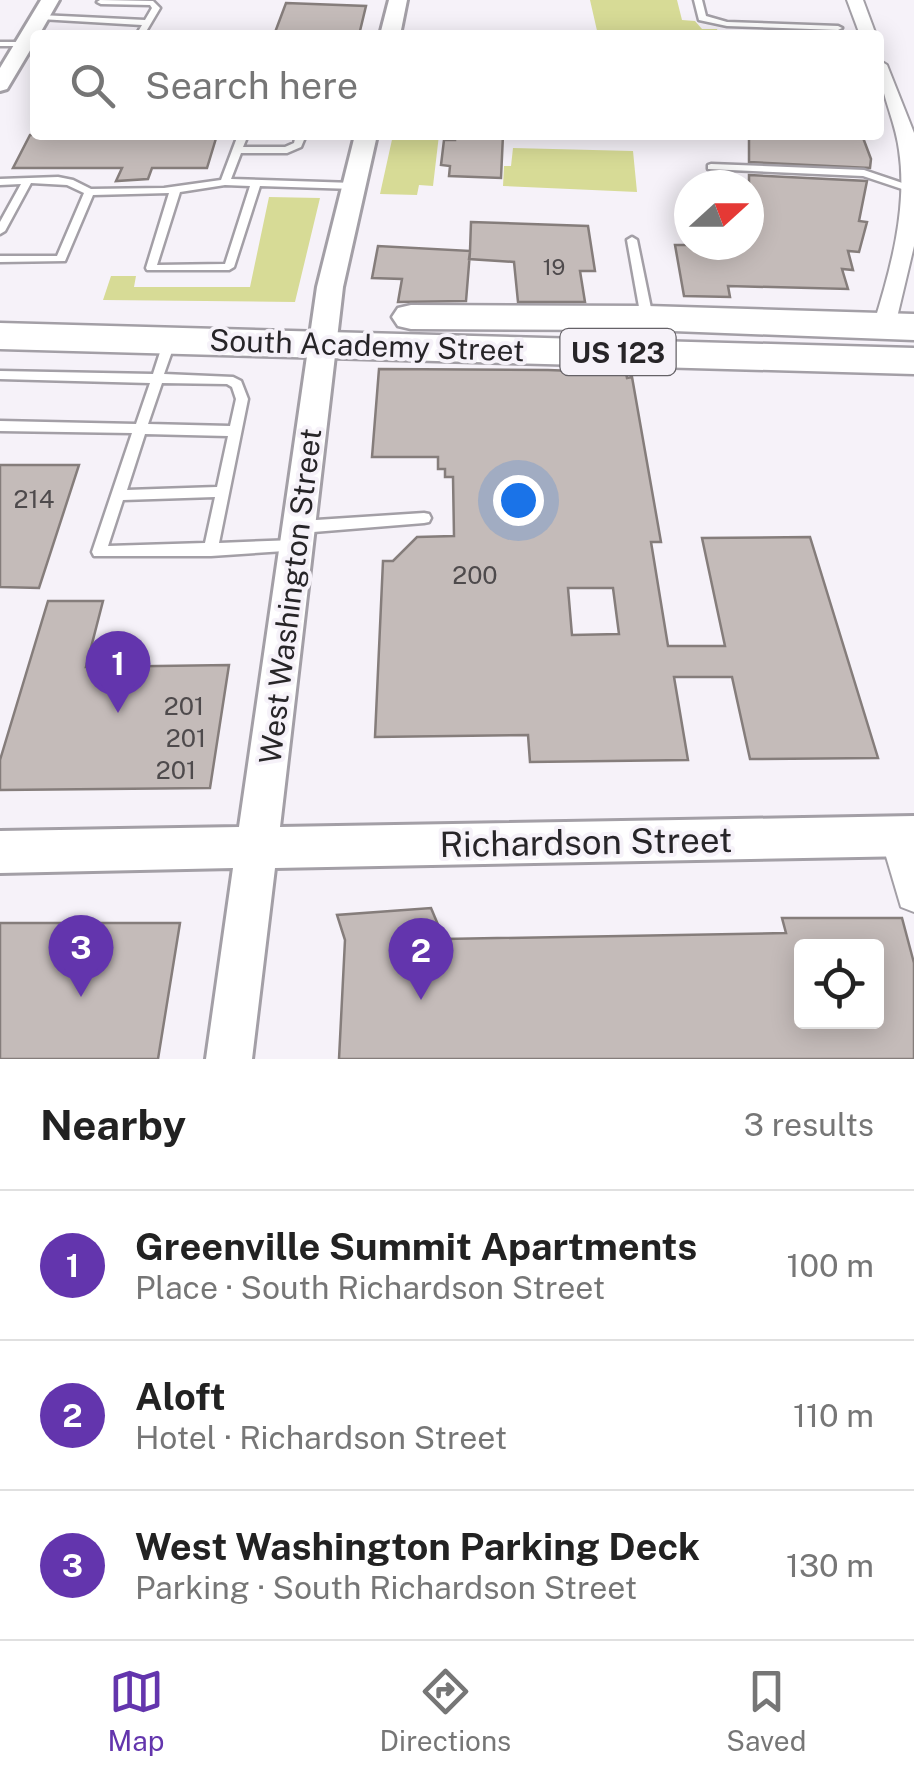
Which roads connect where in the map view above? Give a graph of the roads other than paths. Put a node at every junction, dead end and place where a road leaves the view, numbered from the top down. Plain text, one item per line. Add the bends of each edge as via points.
1 (398, 0) edge
2 (698, 0) edge
3 (855, 0) edge
4 (101, 2) edge
5 (45, 9) edge
6 (147, 23) junction
7 (838, 28) dead end
8 (143, 30) edge
9 (391, 30) edge
10 (866, 30) edge
11 (30, 34) edge
12 (0, 44) edge
13 (24, 44) junction
14 (884, 76) edge
15 (0, 85) edge
16 (910, 136) edge
17 (241, 140) edge
18 (300, 140) edge
19 (365, 140) edge
20 (237, 150) junction
21 (711, 166) dead end
22 (27, 181) junction
23 (0, 182) edge
24 (225, 182) junction
25 (256, 184) junction
26 (354, 186) junction
27 (176, 188) junction
28 (912, 189) edge
29 (89, 192) junction
30 (0, 231) edge
31 (632, 240) dead end
32 (0, 259) edge
33 (0, 305) edge
34 (648, 318) junction
35 (899, 326) edge
36 (325, 331) junction
37 (0, 336) edge
38 (170, 340) junction
39 (914, 361) edge
40 (0, 375) edge
41 (158, 379) junction
42 (0, 426) edge
43 (141, 428) junction
44 (235, 431) junction
45 (222, 492) junction
46 (119, 495) junction
47 (424, 518) dead end
48 (298, 536) junction
49 (211, 550) junction
50 (905, 836) edge
51 (257, 848) junction
52 (0, 852) edge
53 (914, 894) edge
54 (229, 1059) edge

1 - 9 street
2 - 7 lane via 702,18 727,24
3 - 10 street
4 - 6 lane via 153,4
5 - 6 lane
6 - 8 lane
11 - 13 street
12 - 13 lane
13 - 15 street
14 - 16 street
16 - 28 street
17 - 20 lane
18 - 20 lane via 287,150
19 - 26 street, West Washington Street
20 - 24 lane
21 - 28 lane via 864,173
22 - 23 lane
22 - 29 lane via 61,180
22 - 30 lane
24 - 25 lane
24 - 27 lane
25 - 26 lane
25 - 27 lane via 229,267 151,268
26 - 36 street, West Washington Street
27 - 29 lane
28 - 35 street via 894,294
29 - 32 lane via 61,258
31 - 34 lane
33 - 36 highway, South Academy Street / US 123
34 - 35 highway, US 123
34 - 36 highway, US 123
36 - 38 highway, South Academy Street / US 123
36 - 39 highway, South Academy Street / US 123
36 - 48 street, West Washington Street
37 - 38 highway, South Academy Street / US 123
38 - 41 lane
40 - 41 lane
41 - 43 lane
41 - 44 lane via 237,384 242,399
42 - 43 lane
43 - 44 lane
43 - 46 lane
44 - 45 lane
45 - 46 lane
45 - 49 lane
46 - 49 lane via 99,552
47 - 48 lane
48 - 49 lane
48 - 51 street, West Washington Street
50 - 51 street, Richardson Street
50 - 53 street
51 - 52 street, Richardson Street
51 - 54 street, West Washington Street

